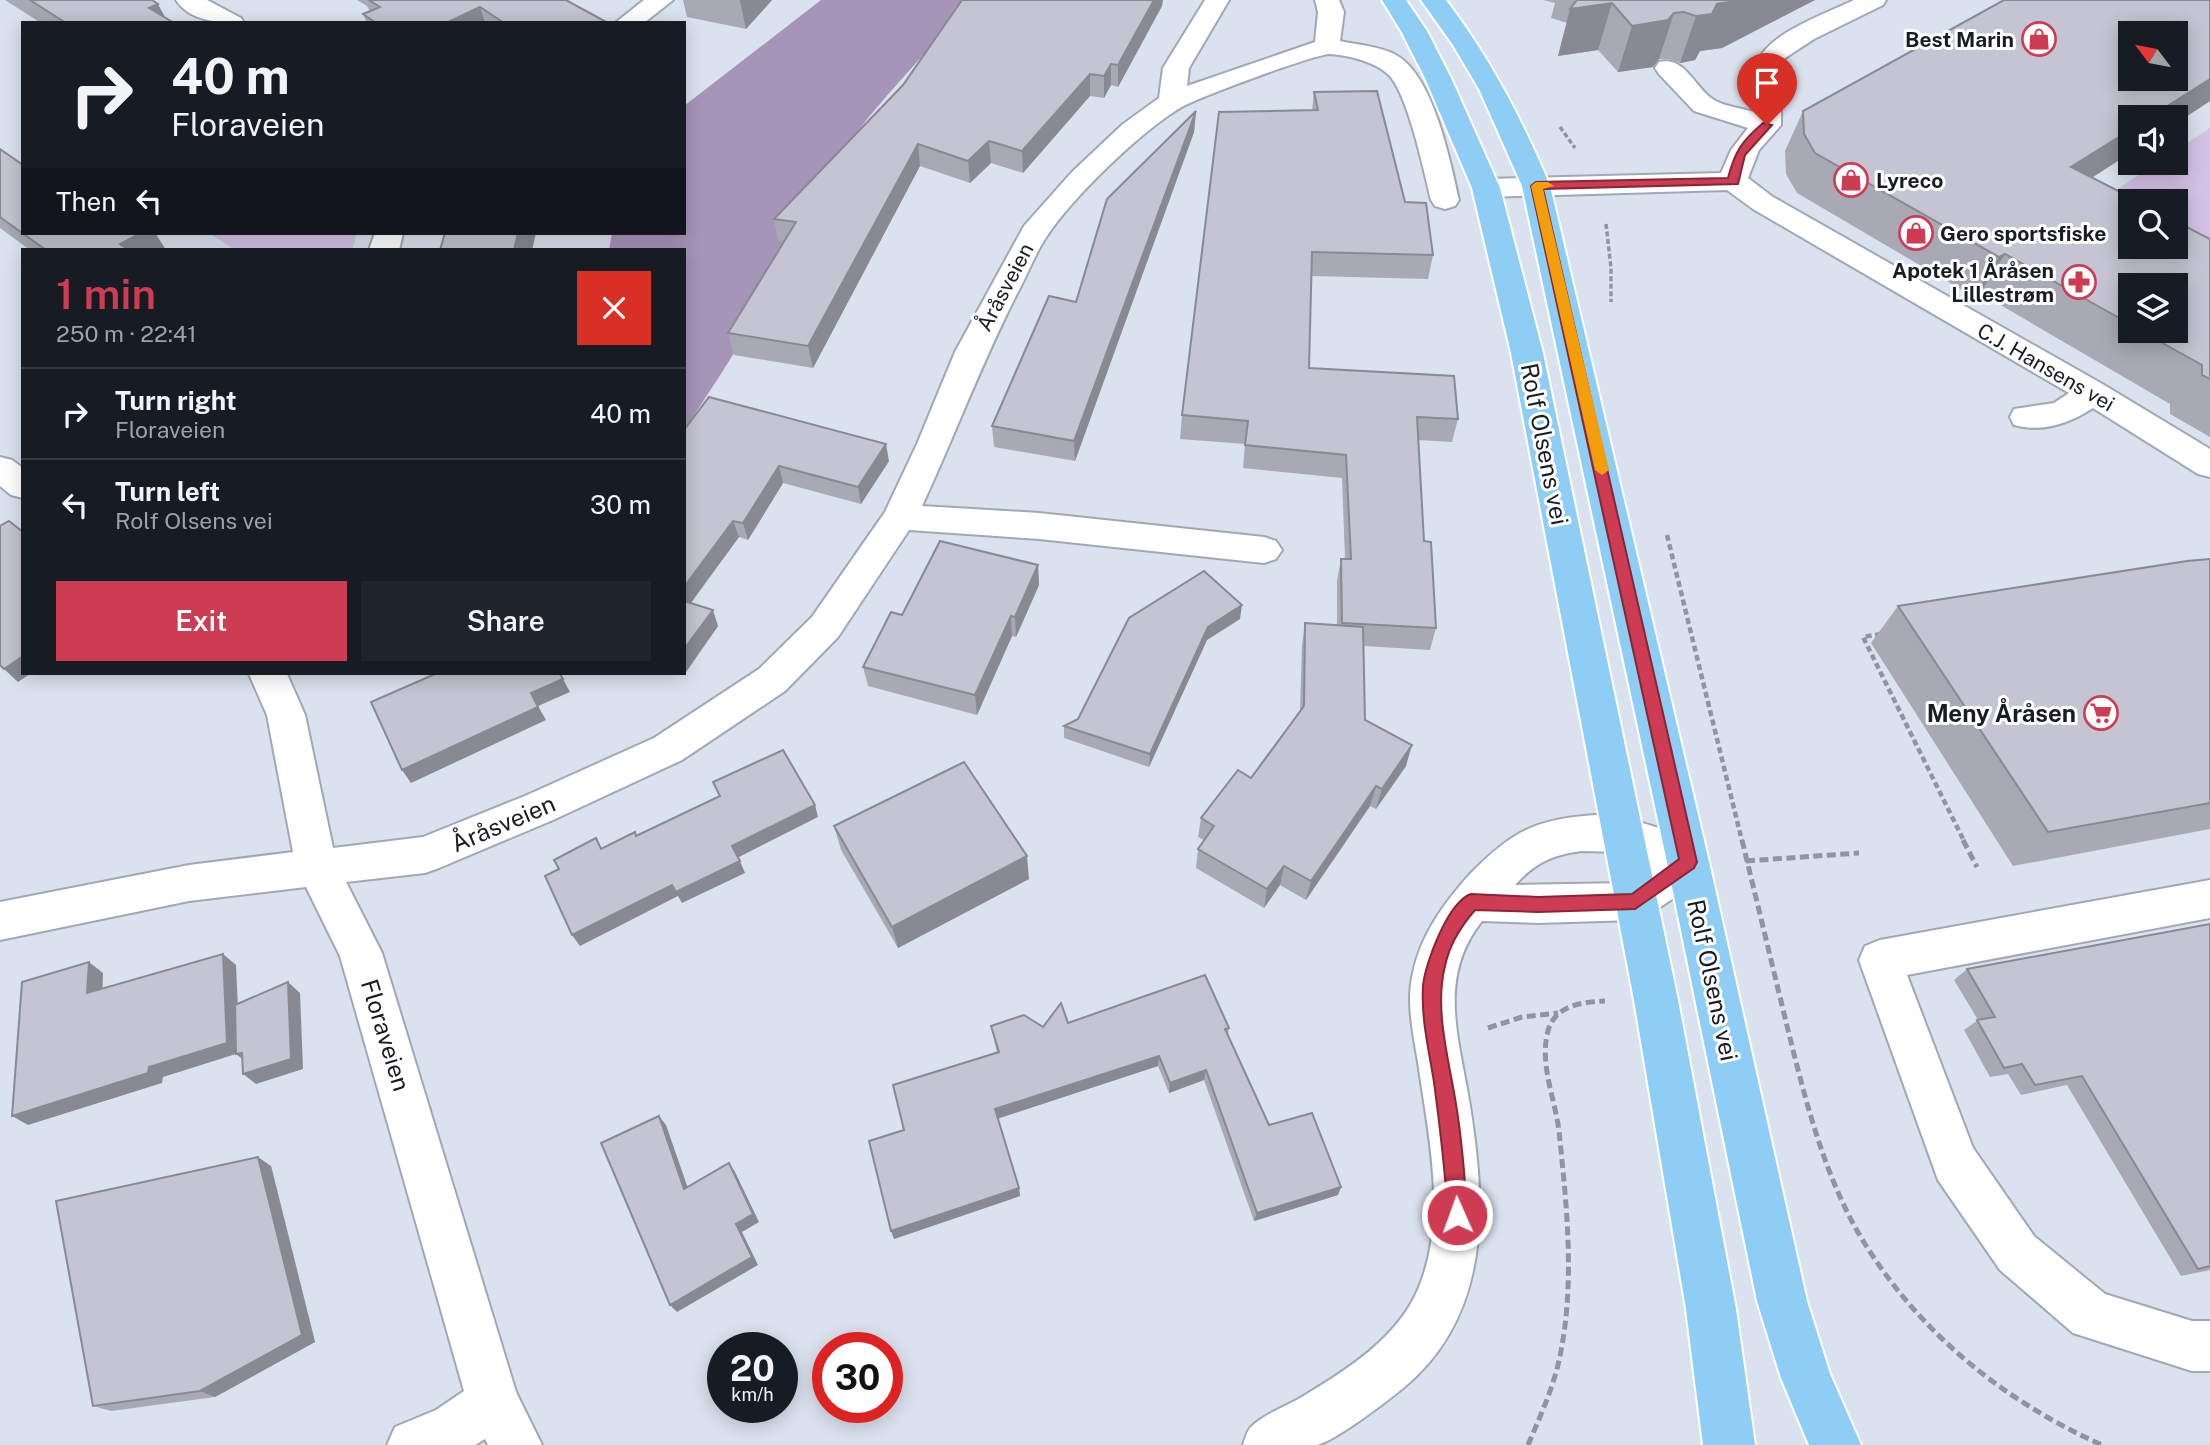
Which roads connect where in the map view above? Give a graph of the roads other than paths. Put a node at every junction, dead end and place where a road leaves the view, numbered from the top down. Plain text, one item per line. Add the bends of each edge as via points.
1 (188, 0) edge
2 (661, 0) edge
3 (1217, 0) edge
4 (1327, 0) edge
5 (1394, 0) edge
6 (1433, 0) edge
7 (1874, 0) edge
8 (228, 21) edge
9 (630, 21) edge
10 (1327, 46) junction
11 (1668, 68) dead end
12 (1172, 101) junction
13 (1767, 125) junction
14 (1733, 181) junction
15 (1536, 186) junction
16 (1486, 188) junction
17 (1446, 200) dead end
18 (2093, 393) junction
19 (2026, 417) dead end
20 (2210, 465) edge
21 (0, 468) edge
22 (21, 484) edge
23 (900, 517) junction
24 (1264, 550) dead end
25 (268, 675) edge
26 (1622, 834) junction
27 (1688, 862) junction
28 (317, 868) junction
29 (2210, 899) edge
30 (1635, 901) junction
31 (1471, 902) junction
32 (0, 921) edge
33 (2210, 1346) edge
34 (505, 1424) edge
35 (414, 1445) edge
36 (1269, 1445) edge
37 (1729, 1445) edge
38 (1835, 1445) edge

1 - 8 street
2 - 9 street
3 - 12 street via 1176,68
4 - 10 street via 1331,12
5 - 16 main road, Rolf Olsens vei via 1438,78
6 - 15 main road, Rolf Olsens vei via 1473,52 1507,112
7 - 13 street via 1774,55 1767,80
10 - 12 street, Åråsveien
10 - 17 street via 1384,58 1400,71 1432,144
11 - 13 street via 1703,105
12 - 23 street, Åråsveien via 1133,130 1034,232 971,352
13 - 14 street via 1740,155
14 - 15 street
14 - 18 street, C.J. Hansens vei via 1763,203
15 - 16 street
15 - 27 main road, Rolf Olsens vei
16 - 26 main road, Rolf Olsens vei via 1527,353
18 - 19 street via 2062,413
18 - 20 street, C.J. Hansens vei
21 - 22 street
23 - 24 street via 1039,526
23 - 28 street, Åråsveien via 825,627 781,672 668,750 425,855
25 - 28 street, Floraveien via 286,715
26 - 27 street
26 - 30 main road, Rolf Olsens vei
26 - 31 street via 1576,835 1519,853
27 - 30 street
27 - 38 main road, Rolf Olsens vei via 1782,1301 1806,1378
28 - 32 street, Åråsveien via 189,883
28 - 34 street, Floraveien via 361,953
29 - 33 street via 1880,960 1955,1163 2017,1253 2091,1315 2192,1346
30 - 31 street
30 - 37 main road, Rolf Olsens vei via 1711,1309
31 - 36 street via 1457,919 1436,964 1432,987 1457,1198 1457,1233 1441,1297 1426,1327 1402,1356 1365,1386
34 - 35 street, Floraveien via 452,1430

